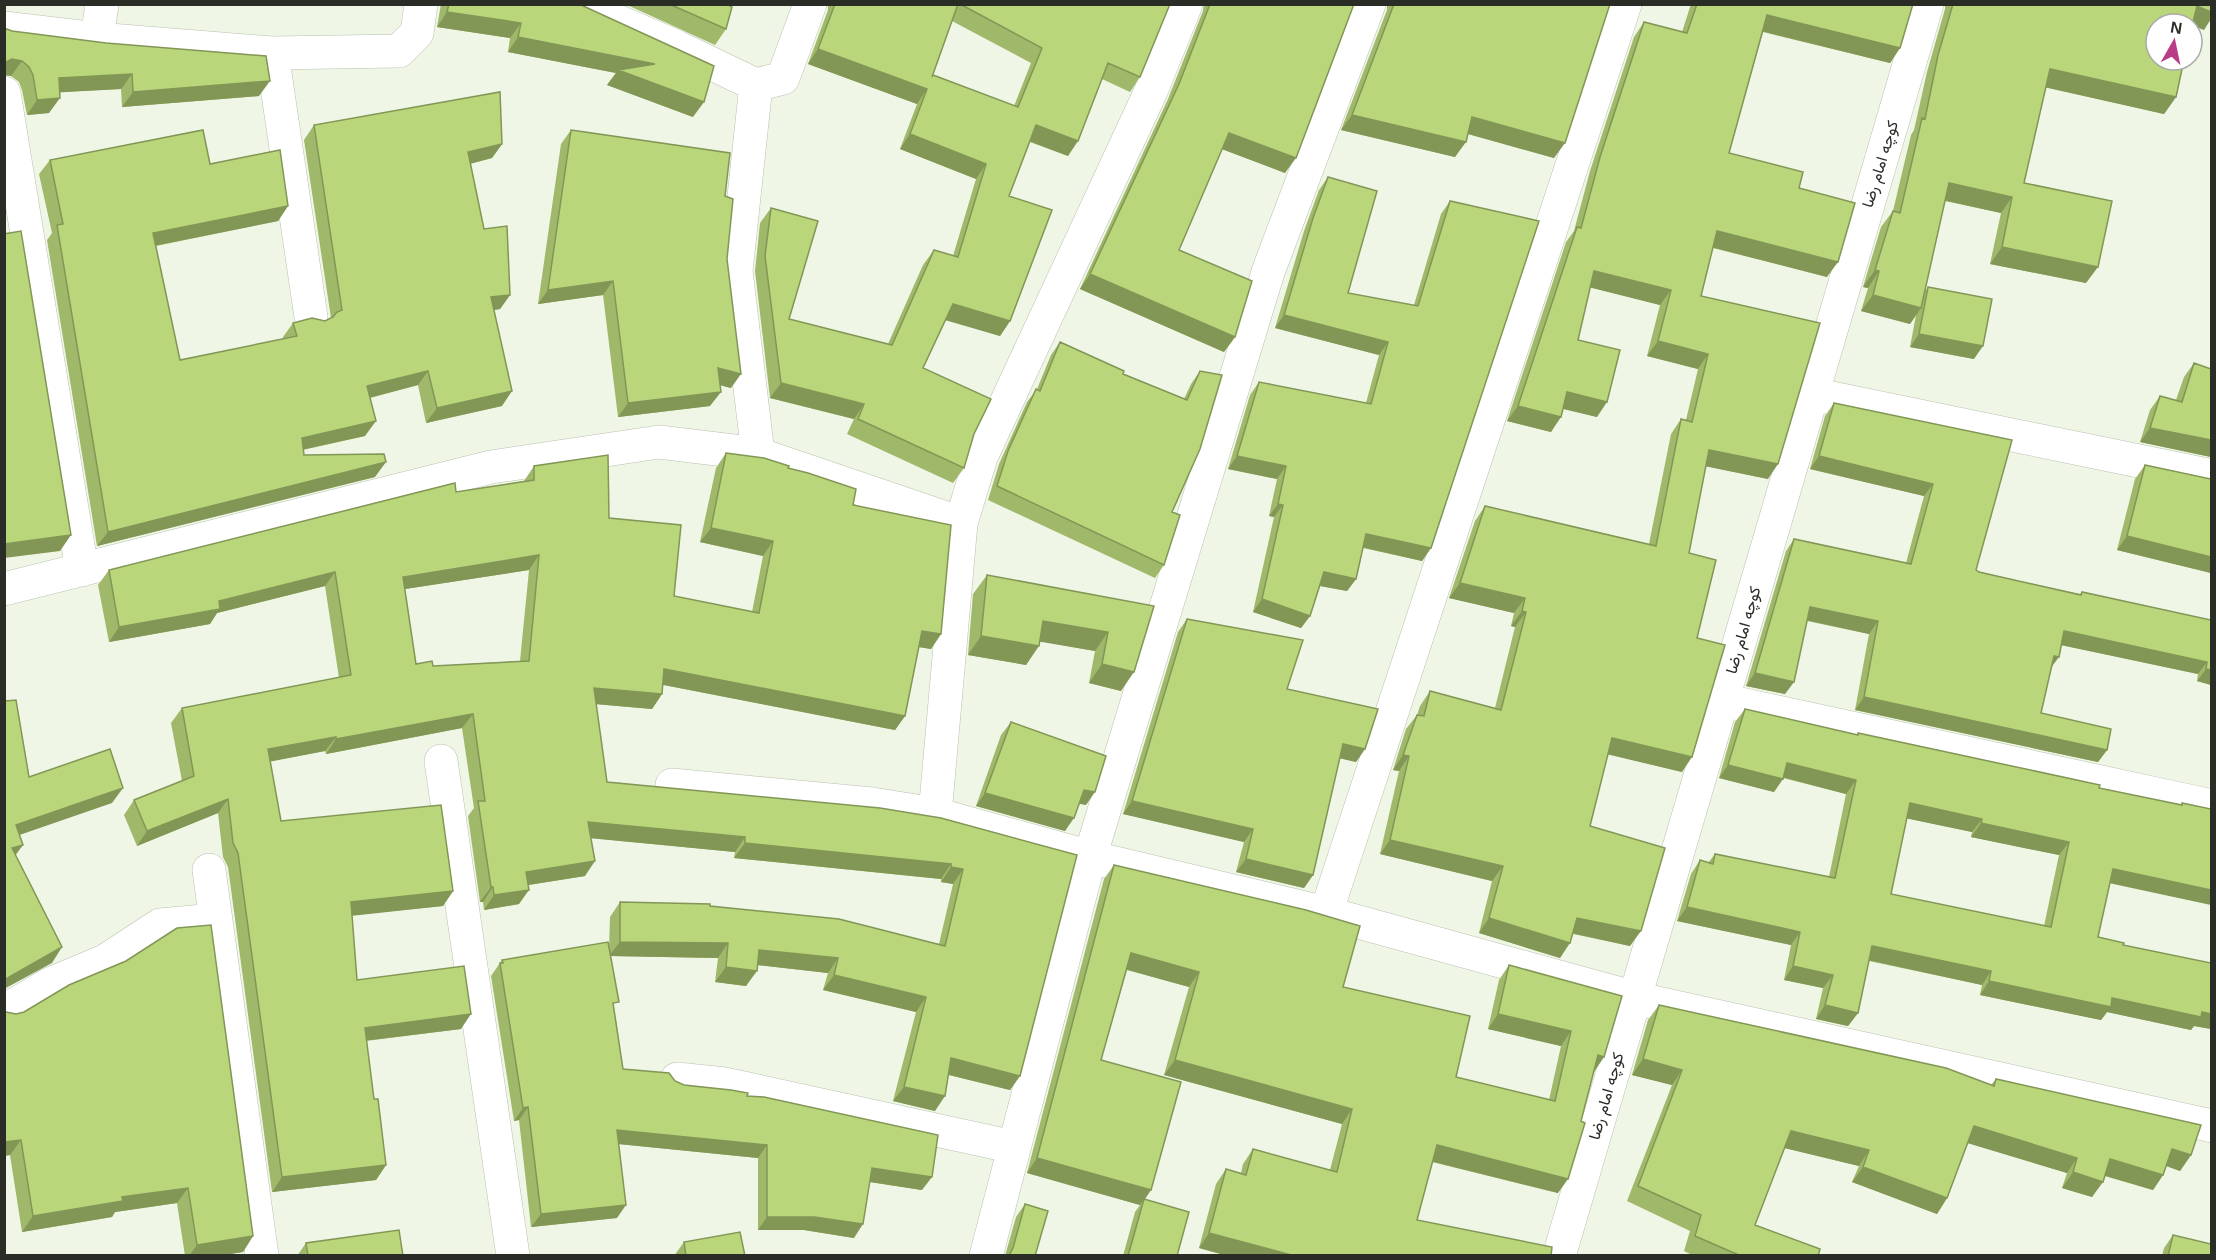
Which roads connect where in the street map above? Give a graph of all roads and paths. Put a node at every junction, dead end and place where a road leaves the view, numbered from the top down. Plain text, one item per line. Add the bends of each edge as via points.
1 (102, 4) edge
2 (421, 4) edge
3 (578, 4) edge
4 (810, 4) edge
5 (1186, 4) edge
6 (1369, 4) edge
7 (1625, 4) edge
8 (1927, 4) edge
9 (4, 28) edge
10 (97, 39) junction
11 (272, 53) junction
12 (756, 85) junction
13 (4, 93) edge
14 (311, 317) edge
15 (1812, 394) junction
16 (758, 454) junction
17 (2211, 476) edge
18 (961, 523) junction
19 (82, 570) junction
20 (4, 589) edge
21 (1722, 700) junction
22 (441, 761) dead end
23 (672, 785) dead end
24 (2211, 806) edge
25 (935, 814) junction
26 (1090, 857) junction
27 (209, 870) dead end
28 (1326, 913) junction
29 (215, 920) junction
30 (1635, 998) junction
31 (4, 1011) edge
32 (677, 1079) edge
33 (2211, 1126) edge
34 (1014, 1148) junction
35 (262, 1256) edge
36 (513, 1256) edge
37 (986, 1256) edge
38 (1559, 1256) edge

1 - 10 street
2 - 11 street via 417,33 399,51
3 - 12 street
4 - 12 street via 783,78
5 - 18 street via 1151,91 981,457
6 - 26 street via 1268,272
7 - 28 street
8 - 15 street, کوچه امام رضا
9 - 10 street
10 - 11 street
11 - 14 street
12 - 16 street via 736,271
13 - 19 street
15 - 17 street
15 - 21 street, کوچه امام رضا
16 - 18 street
16 - 19 street via 659,442 491,467
18 - 25 street
19 - 20 street
21 - 24 street
21 - 30 street, کوچه امام رضا
22 - 36 street
23 - 25 street via 872,804
25 - 26 street
26 - 28 street
26 - 34 street
27 - 29 street
28 - 30 street
29 - 31 street via 160,925 105,961 50,984
29 - 35 street
30 - 33 street
30 - 38 street, کوچه امام رضا
32 - 34 street via 725,1084
34 - 37 street

